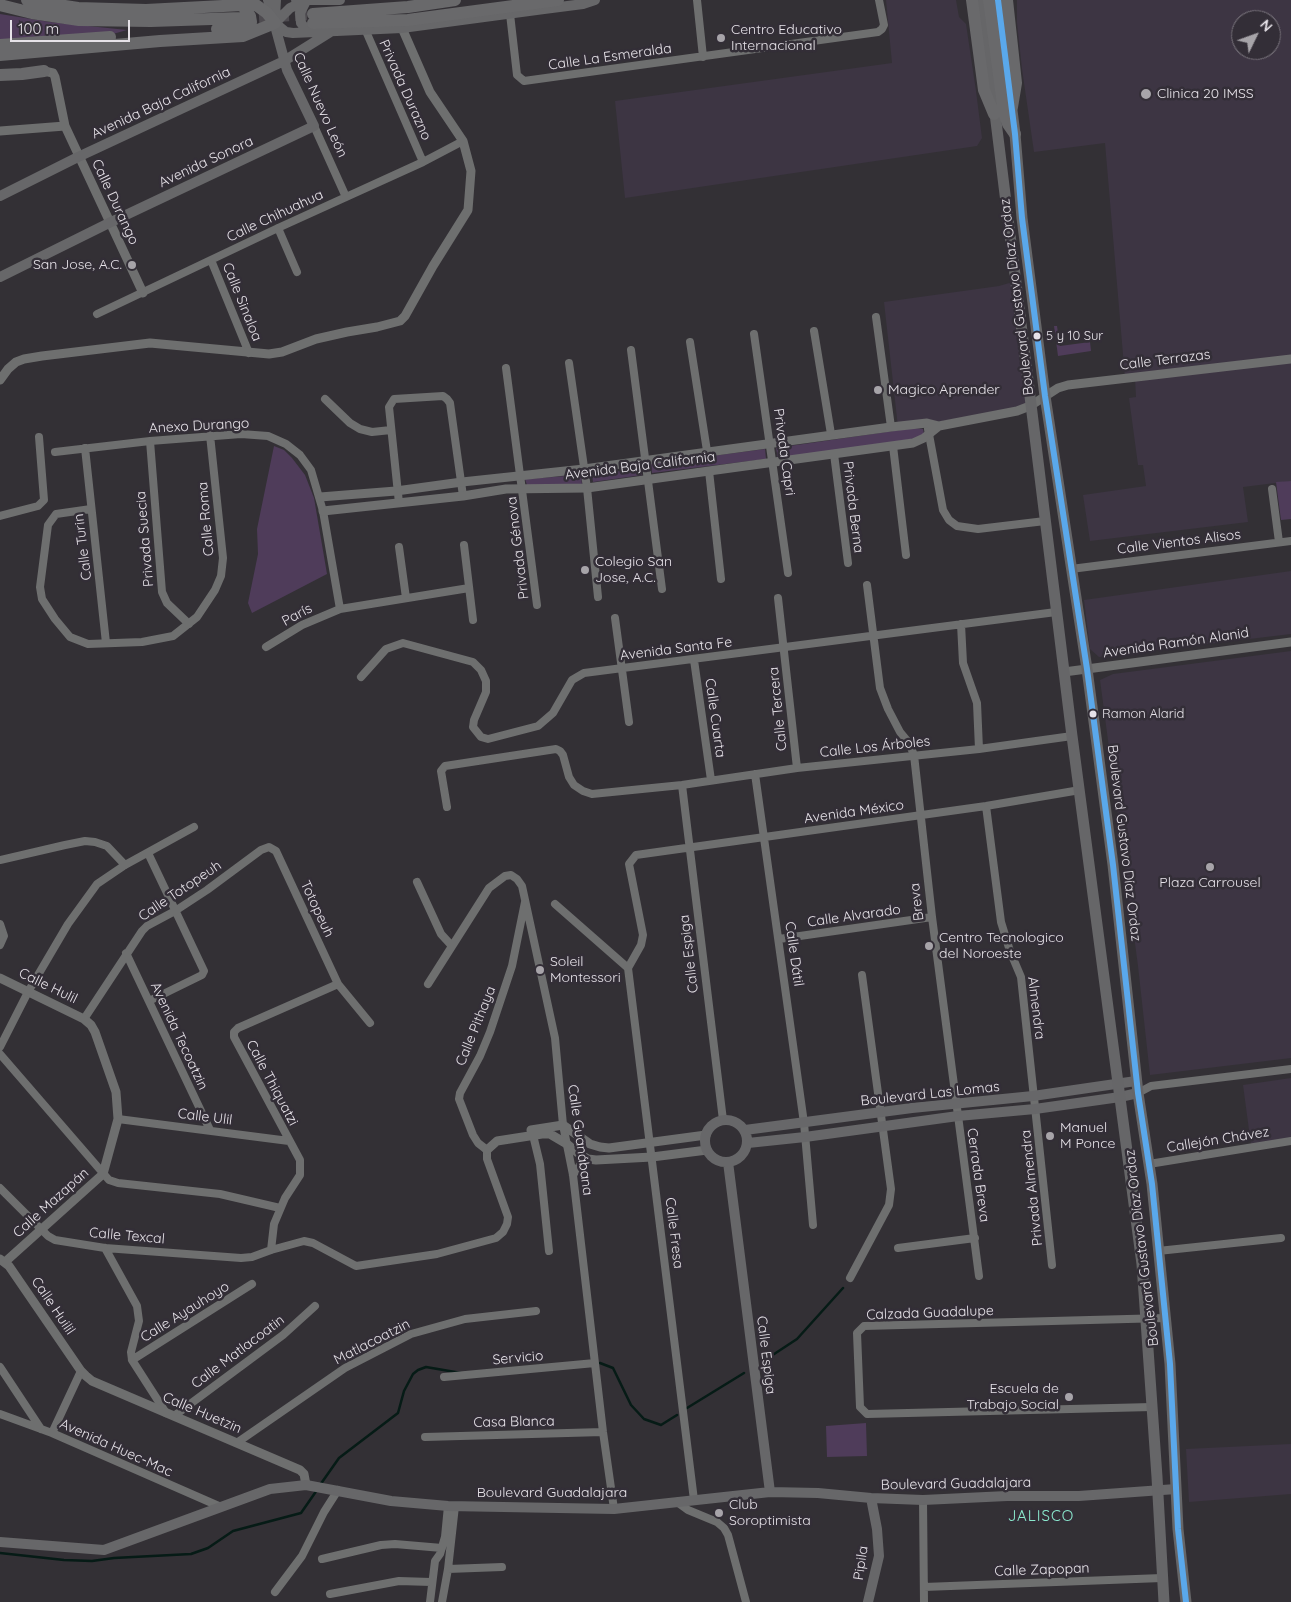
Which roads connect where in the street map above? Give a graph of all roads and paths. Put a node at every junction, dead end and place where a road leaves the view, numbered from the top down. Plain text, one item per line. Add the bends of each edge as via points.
1 (27, 0) edge
2 (268, 0) edge
3 (276, 0) edge
4 (301, 0) edge
5 (340, 0) edge
6 (455, 0) edge
7 (558, 0) edge
8 (595, 0) edge
9 (697, 0) edge
10 (879, 0) edge
11 (972, 0) edge
12 (981, 0) edge
13 (989, 0) edge
14 (998, 0) edge
15 (1006, 0) edge
16 (246, 2) edge
17 (0, 5) edge
18 (0, 9) edge
19 (32, 14) junction
20 (510, 14) junction
21 (274, 23) junction
22 (314, 23) junction
23 (242, 27) junction
24 (402, 28) junction
25 (364, 29) junction
26 (332, 31) junction
27 (0, 45) edge
28 (0, 55) edge
29 (703, 57) junction
30 (284, 61) junction
31 (44, 71) joint
32 (0, 75) edge
33 (1012, 107) junction
34 (994, 114) junction
35 (65, 126) junction
36 (314, 126) junction
37 (0, 130) edge
38 (1014, 134) junction
39 (463, 142) junction
40 (78, 157) junction
41 (423, 162) junction
42 (0, 196) edge
43 (346, 197) junction
44 (109, 223) junction
45 (278, 228) junction
46 (212, 260) junction
47 (297, 272) dead end
48 (0, 277) edge
49 (143, 292) junction
50 (97, 314) dead end
51 (876, 317) dead end
52 (814, 331) dead end
53 (754, 334) dead end
54 (690, 342) dead end
55 (631, 350) dead end
56 (249, 353) junction
57 (1291, 359) edge
58 (569, 363) dead end
59 (506, 368) dead end
60 (0, 380) edge
61 (1044, 396) junction
62 (325, 399) dead end
63 (1030, 406) junction
64 (927, 423) junction
65 (939, 426) junction
66 (891, 427) junction
67 (391, 430) junction
68 (831, 434) junction
69 (210, 435) junction
70 (929, 435) junction
71 (39, 437) dead end
72 (150, 441) junction
73 (771, 444) junction
74 (893, 446) junction
75 (85, 448) junction
76 (55, 452) dead end
77 (707, 452) junction
78 (834, 454) junction
79 (646, 460) junction
80 (773, 462) junction
81 (584, 469) junction
82 (709, 471) junction
83 (521, 475) junction
84 (648, 479) junction
85 (462, 482) junction
86 (523, 488) junction
87 (587, 488) junction
88 (1272, 489) dead end
89 (396, 491) junction
90 (464, 496) junction
91 (320, 497) junction
92 (399, 503) junction
93 (91, 509) junction
94 (323, 511) junction
95 (0, 516) edge
96 (1045, 520) junction
97 (1291, 541) edge
98 (1279, 542) junction
99 (464, 545) dead end
100 (399, 548) dead end
101 (906, 555) dead end
102 (848, 563) dead end
103 (1070, 569) junction
104 (788, 573) dead end
105 (721, 578) dead end
106 (866, 585) dead end
107 (469, 588) junction
108 (662, 589) dead end
109 (598, 597) dead end
110 (406, 598) junction
111 (778, 598) dead end
112 (537, 605) dead end
113 (340, 609) junction
114 (1056, 612) junction
115 (615, 618) dead end
116 (474, 620) dead end
117 (189, 624) junction
118 (961, 624) junction
119 (873, 636) junction
120 (1291, 642) edge
121 (106, 643) junction
122 (266, 647) dead end
123 (785, 647) junction
124 (694, 660) junction
125 (622, 669) junction
126 (1087, 669) junction
127 (1064, 672) junction
128 (361, 677) dead end
129 (629, 722) dead end
130 (1072, 736) junction
131 (979, 749) junction
132 (914, 755) junction
133 (797, 768) junction
134 (755, 774) junction
135 (711, 780) junction
136 (682, 785) junction
137 (1080, 790) junction
138 (986, 806) junction
139 (447, 807) dead end
140 (919, 815) junction
141 (194, 828) dead end
142 (764, 837) junction
143 (269, 847) joint
144 (690, 847) junction
145 (148, 853) junction
146 (0, 860) edge
147 (125, 865) junction
148 (417, 882) dead end
149 (525, 902) junction
150 (555, 904) dead end
151 (176, 911) junction
152 (932, 917) junction
153 (0, 924) edge
154 (779, 939) junction
155 (0, 945) edge
156 (452, 946) junction
157 (126, 953) junction
158 (628, 968) junction
159 (862, 975) dead end
160 (0, 978) edge
161 (338, 984) junction
162 (428, 984) dead end
163 (28, 992) junction
164 (149, 1002) junction
165 (84, 1019) junction
166 (370, 1023) dead end
167 (1, 1044) edge
168 (0, 1054) edge
169 (1291, 1069) edge
170 (1118, 1084) junction
171 (1137, 1087) junction
172 (1034, 1096) junction
173 (1120, 1097) junction
174 (956, 1104) junction
175 (1036, 1109) junction
176 (881, 1113) junction
177 (958, 1116) junction
178 (118, 1119) junction
179 (723, 1120) junction
180 (804, 1123) junction
181 (563, 1125) junction
182 (883, 1126) junction
183 (210, 1130) junction
184 (744, 1130) junction
185 (533, 1135) junction
186 (706, 1135) junction
187 (805, 1137) junction
188 (515, 1138) junction
189 (289, 1141) junction
190 (1291, 1141) edge
191 (650, 1142) junction
192 (748, 1143) junction
193 (567, 1144) junction
194 (487, 1150) junction
195 (707, 1150) junction
196 (652, 1157) junction
197 (588, 1159) junction
198 (728, 1162) junction
199 (1149, 1164) junction
200 (103, 1174) junction
201 (573, 1175) junction
202 (0, 1188) edge
203 (280, 1208) junction
204 (813, 1225) dead end
205 (42, 1230) junction
206 (975, 1238) junction
207 (1281, 1238) dead end
208 (105, 1248) junction
209 (898, 1248) dead end
210 (271, 1250) junction
211 (549, 1251) dead end
212 (1158, 1251) junction
213 (3, 1260) edge
214 (1052, 1265) dead end
215 (979, 1276) dead end
216 (850, 1278) dead end
217 (252, 1284) dead end
218 (316, 1306) dead end
219 (536, 1312) dead end
220 (1165, 1318) junction
221 (1146, 1319) junction
222 (132, 1360) junction
223 (595, 1363) junction
224 (0, 1367) edge
225 (80, 1371) junction
226 (444, 1377) dead end
227 (1152, 1407) junction
228 (0, 1414) edge
229 (170, 1414) junction
230 (41, 1429) junction
231 (603, 1432) junction
232 (52, 1433) junction
233 (425, 1436) dead end
234 (238, 1442) junction
235 (310, 1485) junction
236 (1176, 1489) junction
237 (334, 1490) junction
238 (770, 1492) junction
239 (1156, 1492) junction
240 (871, 1498) junction
241 (694, 1500) junction
242 (922, 1500) junction
243 (677, 1502) junction
244 (452, 1506) junction
245 (221, 1508) junction
246 (614, 1509) junction
247 (0, 1542) edge
248 (442, 1548) junction
249 (322, 1559) dead end
250 (502, 1567) dead end
251 (448, 1569) junction
252 (1162, 1578) junction
253 (1182, 1581) junction
254 (431, 1582) junction
255 (924, 1587) junction
256 (275, 1592) dead end
257 (330, 1594) dead end
258 (430, 1602) edge
259 (442, 1602) edge
260 (746, 1602) edge
261 (868, 1602) edge
262 (924, 1602) edge
263 (1164, 1602) edge
264 (1186, 1602) edge
265 (1193, 1602) edge

1 - 16 highway via 78,8 146,10
2 - 21 main road, Calle Nuevo León
3 - 21 main road
4 - 5 main road
4 - 21 main road
4 - 22 main road via 301,23 305,28
6 - 22 highway
7 - 22 highway via 408,20
8 - 20 main road
9 - 29 street
10 - 29 street, Calle La Esmeralda via 884,25 878,32
11 - 34 highway via 984,90
12 - 34 main road, Boulevard Gustavo Díaz Ordaz
13 - 38 highway via 1004,113
14 - 33 main road, Boulevard Gustavo Díaz Ordaz
15 - 33 highway via 1016,83
16 - 21 highway via 262,8
16 - 23 highway via 251,22 250,27
17 - 19 highway
18 - 19 highway
19 - 23 highway via 79,20
20 - 24 main road
20 - 29 street, Calle La Esmeralda via 517,75 524,81
21 - 22 main road via 286,32 298,34
21 - 23 highway
21 - 30 main road, Calle Nuevo León
22 - 26 main road
23 - 27 highway
23 - 28 highway via 160,41
24 - 25 main road
24 - 39 street via 430,92
25 - 26 main road
25 - 41 street, Privada Durazno
26 - 30 main road, Avenida Baja California
30 - 36 main road, Calle Nuevo León
30 - 40 main road, Avenida Baja California
31 - 32 highway
31 - 35 street, Calle Durango via 53,73 55,77
33 - 38 main road, Boulevard Gustavo Díaz Ordaz
34 - 63 main road, Boulevard Gustavo Díaz Ordaz
35 - 37 street
35 - 40 street, Calle Durango
36 - 43 street, Calle Nuevo León
36 - 44 main road, Avenida Sonora
38 - 61 main road, Boulevard Gustavo Díaz Ordaz
39 - 41 street, Calle Chihuahua
39 - 56 street via 471,171 468,210 405,316 377,327 316,339 282,352
40 - 42 main road, Avenida Baja California
40 - 44 street, Calle Durango
41 - 43 street, Calle Chihuahua
43 - 45 street, Calle Chihuahua
44 - 48 main road
44 - 49 street, Calle Durango
45 - 46 street, Calle Chihuahua
45 - 47 street
46 - 49 street, Calle Chihuahua
46 - 56 street, Calle Sinaloa
49 - 50 street, Calle Chihuahua
51 - 66 street
52 - 68 street
53 - 73 street, Privada Capri
54 - 77 street
55 - 79 street
56 - 60 street via 150,342 24,359 8,369
57 - 61 street, Calle Terrazas via 1068,385
58 - 81 street
59 - 83 street, Privada Génova
61 - 63 street, Avenida Baja California
61 - 103 main road, Boulevard Gustavo Díaz Ordaz
62 - 67 street via 360,429 372,432
63 - 65 street, Avenida Baja California
63 - 96 main road, Boulevard Gustavo Díaz Ordaz
64 - 65 street, Avenida Baja California
64 - 66 street, Avenida Baja California
64 - 70 street
65 - 70 street, Avenida Baja California
66 - 68 street, Avenida Baja California
67 - 85 street via 389,407 394,399 443,396 450,404
67 - 89 street
68 - 73 street, Avenida Baja California
69 - 72 street, Anexo Durango
69 - 91 street, Anexo Durango via 268,436 286,444 311,470
69 - 117 street, Calle Roma via 223,558 221,576 206,605
70 - 74 street, Avenida Baja California via 919,441
70 - 96 street via 944,510 957,526 978,529
71 - 95 street via 44,500 38,506
72 - 75 street, Anexo Durango
72 - 117 street, Privada Suecia via 162,592 167,603
73 - 77 street, Avenida Baja California
73 - 80 street, Privada Capri
74 - 78 street, Avenida Baja California
74 - 101 street
75 - 76 street, Anexo Durango
75 - 93 street, Calle Turin
77 - 79 street, Avenida Baja California
78 - 80 street, Avenida Baja California
78 - 102 street, Privada Berna
79 - 81 street, Avenida Baja California
79 - 84 street
80 - 82 street, Avenida Baja California
80 - 104 street, Privada Capri
81 - 83 street, Avenida Baja California
81 - 87 street
82 - 84 street, Avenida Baja California
82 - 105 street
83 - 85 street, Avenida Baja California
83 - 86 street, Privada Génova
84 - 87 street, Avenida Baja California
84 - 108 street
85 - 89 street, Avenida Baja California
85 - 90 street
86 - 87 street, Avenida Baja California
86 - 90 street, Avenida Baja California
86 - 112 street, Privada Génova
87 - 109 street
88 - 98 street
89 - 91 street, Avenida Baja California
89 - 92 street
90 - 92 street, Avenida Baja California
91 - 94 street, Anexo Durango
92 - 94 street, Avenida Baja California
93 - 121 street, Calle Turin
93 - 121 street, Calle Roma via 52,517 48,525 40,586 42,599 70,637 88,644
94 - 113 street, Anexo Durango
96 - 114 main road, Boulevard Gustavo Díaz Ordaz
97 - 98 street, Calle Vientos Alisos
98 - 103 street, Calle Vientos Alisos
99 - 107 street
100 - 110 street
103 - 126 main road, Boulevard Gustavo Díaz Ordaz
106 - 119 street
107 - 110 street
107 - 116 street
110 - 113 street
111 - 123 street, Calle Tercera
113 - 122 street, París via 302,625
114 - 118 street, Avenida Santa Fe
114 - 127 main road, Boulevard Gustavo Díaz Ordaz
115 - 125 street
117 - 121 street, Calle Roma via 173,636 142,642
118 - 119 street, Avenida Santa Fe
118 - 131 street via 963,663 976,694
119 - 123 street, Avenida Santa Fe
119 - 132 street via 880,688
120 - 126 street, Avenida Ramón Alanid
123 - 124 street, Avenida Santa Fe
123 - 133 street, Calle Tercera
124 - 125 street, Avenida Santa Fe
124 - 135 street, Calle Cuarta
125 - 128 street, Avenida Santa Fe via 584,673 572,680 553,713 538,726 488,739 481,737 473,727 486,692 482,670 473,662 403,643 386,649
125 - 129 street
126 - 127 street, Avenida Ramón Alanid
126 - 171 main road, Boulevard Gustavo Díaz Ordaz via 1113,865
127 - 130 main road, Boulevard Gustavo Díaz Ordaz
130 - 131 street, Calle Los Árboles
130 - 137 main road, Boulevard Gustavo Díaz Ordaz
131 - 132 street, Calle Los Árboles
132 - 133 street, Calle Los Árboles
132 - 140 street, Breva
133 - 134 street, Calle Los Árboles
134 - 135 street, Calle Los Árboles
134 - 142 street, Calle Dátil
135 - 136 street, Calle Los Árboles
136 - 139 street, Calle Los Árboles via 592,794 578,788 569,778 563,755 556,749 445,766 441,770
136 - 144 street, Calle Espiga
137 - 138 street, Avenida México
137 - 170 main road, Boulevard Gustavo Díaz Ordaz
138 - 140 street, Avenida México
138 - 172 street, Almendra via 1001,922 1021,977
140 - 142 street, Avenida México
140 - 152 street, Breva
141 - 145 street
142 - 144 street, Avenida México
142 - 154 street, Calle Dátil
143 - 151 street, Calle Totopeuh
143 - 161 street, Totopeuh via 276,850
144 - 158 street, Avenida México via 632,859 630,864 643,935 641,946
144 - 179 street, Calle Espiga
145 - 147 street
145 - 151 street
146 - 147 street via 65,844 90,842 107,846
147 - 163 street via 94,888 68,924
148 - 156 street via 441,934
149 - 156 street, Calle Guanábana via 517,879 505,876 489,888
149 - 181 street, Calle Guanábana via 555,1038
149 - 194 street, Calle Pithaya via 512,966 480,1056 459,1099 473,1135
150 - 158 street
151 - 157 street, Calle Totopeuh via 148,926
151 - 164 street via 204,973
152 - 154 street, Calle Alvarado
152 - 174 street, Breva
153 - 155 street via 4,936
154 - 180 street, Calle Dátil
156 - 162 street, Calle Guanábana
157 - 164 street, Avenida Tecoatzin
157 - 165 street, Calle Totopeuh
158 - 191 street, Calle Fresa
159 - 176 street
160 - 163 street, Calle Hulil
161 - 166 street, Totopeuh
161 - 189 street, Calle Thiquatzi via 234,1032
163 - 165 street, Calle Hulil
163 - 167 street
164 - 183 street, Avenida Tecoatzin
165 - 178 street, Calle Mazapán via 95,1032 116,1092
168 - 200 street
169 - 171 street
170 - 171 main road, Boulevard Las Lomas
170 - 172 main road, Boulevard Las Lomas
170 - 173 main road, Boulevard Gustavo Díaz Ordaz
171 - 173 main road, Boulevard Las Lomas
171 - 199 main road, Boulevard Gustavo Díaz Ordaz
172 - 174 main road, Boulevard Las Lomas
172 - 175 street, Almendra
173 - 175 main road, Boulevard Las Lomas
173 - 221 main road, Boulevard Gustavo Díaz Ordaz
174 - 176 main road, Boulevard Las Lomas
174 - 177 street, Breva
175 - 177 main road, Boulevard Las Lomas
175 - 214 street, Privada Almendra
176 - 180 main road, Boulevard Las Lomas
176 - 182 street
177 - 182 main road, Boulevard Las Lomas
177 - 206 street, Cerrada Breva
178 - 183 street, Calle Ulil
178 - 200 street, Calle Mazapán
179 - 184 main road via 731,1120
179 - 186 main road via 710,1128
180 - 184 main road, Boulevard Las Lomas
180 - 187 street, Calle Dátil
181 - 188 street via 529,1130
181 - 191 street via 590,1144 600,1147
181 - 193 street, Calle Guanábana
182 - 187 main road, Boulevard Las Lomas
182 - 216 street via 891,1189 889,1205
183 - 189 street, Calle Ulil
184 - 192 main road
185 - 188 street
185 - 193 street via 550,1134
185 - 211 street via 540,1164
186 - 191 street
186 - 195 main road
187 - 192 main road, Boulevard Las Lomas
187 - 204 street, Calle Dátil
188 - 194 street via 497,1141
189 - 203 street, Calle Thiquatzi via 300,1160 300,1175
190 - 199 street, Callejón Chávez
191 - 196 street, Calle Fresa
192 - 198 main road via 741,1156
193 - 197 street
193 - 201 street, Calle Guanábana
194 - 210 street, Calle Texcal via 487,1159 508,1217 503,1232 496,1238 437,1254 356,1266 308,1241
195 - 196 street
195 - 198 main road via 712,1157
196 - 197 street
196 - 241 street, Calle Fresa
197 - 201 street
198 - 238 main road, Calle Espiga
199 - 212 main road, Boulevard Gustavo Díaz Ordaz
200 - 203 street via 118,1183 220,1194
200 - 205 street, Calle Mazapán
201 - 223 street, Calle Guanábana
202 - 205 street, Calle Texcal
203 - 210 street, Calle Thiquatzi via 273,1227
205 - 208 street, Calle Texcal via 55,1240
205 - 213 street, Calle Mazapán
206 - 209 street
206 - 215 street, Cerrada Breva
207 - 212 street
208 - 210 street, Calle Texcal via 241,1258
208 - 222 street via 137,1306 139,1321
212 - 220 main road, Boulevard Gustavo Díaz Ordaz
213 - 225 street, Calle Huilil
217 - 222 street, Calle Ayauhoyo
218 - 229 street, Calle Matlacoatin via 283,1335
219 - 234 street, Matlacoatzin via 465,1319 411,1334 345,1368
220 - 221 street, Calzada Guadalupe
220 - 236 main road, Boulevard Gustavo Díaz Ordaz
221 - 227 main road, Boulevard Gustavo Díaz Ordaz
221 - 227 street, Calzada Guadalupe via 864,1326 858,1333 860,1407 868,1414
222 - 229 street
223 - 226 street, Servicio
223 - 231 street, Calle Guanábana
224 - 230 street
225 - 229 street, Calle Huetzin via 92,1380
225 - 232 street
227 - 239 main road, Boulevard Gustavo Díaz Ordaz
228 - 230 street, Avenida Huec-Mac
229 - 234 street, Calle Huetzin
230 - 232 street, Avenida Huec-Mac
231 - 233 street, Casa Blanca
231 - 246 street, Calle Guanábana
232 - 245 street, Avenida Huec-Mac
234 - 235 street, Calle Huetzin via 300,1470
235 - 237 main road, Boulevard Guadalajara
235 - 245 main road, Boulevard Guadalajara via 270,1490
236 - 239 main road, Boulevard Guadalajara
236 - 253 main road, Boulevard Gustavo Díaz Ordaz
237 - 244 main road, Boulevard Guadalajara via 391,1501
237 - 256 street via 302,1556
238 - 240 main road, Boulevard Guadalajara
238 - 241 main road, Boulevard Guadalajara
239 - 242 main road, Boulevard Guadalajara
239 - 252 main road, Boulevard Gustavo Díaz Ordaz
240 - 242 main road, Boulevard Guadalajara
240 - 261 main road, Pipila via 878,1529 879,1556
241 - 243 main road, Boulevard Guadalajara
242 - 255 street
243 - 246 main road, Boulevard Guadalajara
243 - 260 street via 724,1528
244 - 246 main road, Boulevard Guadalajara
244 - 248 street
244 - 251 street
245 - 247 main road, Boulevard Guadalajara via 104,1550
248 - 249 street via 381,1545
248 - 254 street via 435,1561
250 - 251 street
251 - 259 street
252 - 255 street, Calle Zapopan
252 - 263 main road, Boulevard Gustavo Díaz Ordaz
253 - 264 main road, Boulevard Gustavo Díaz Ordaz
253 - 265 main road
254 - 257 street via 399,1581
254 - 258 street
255 - 262 street

